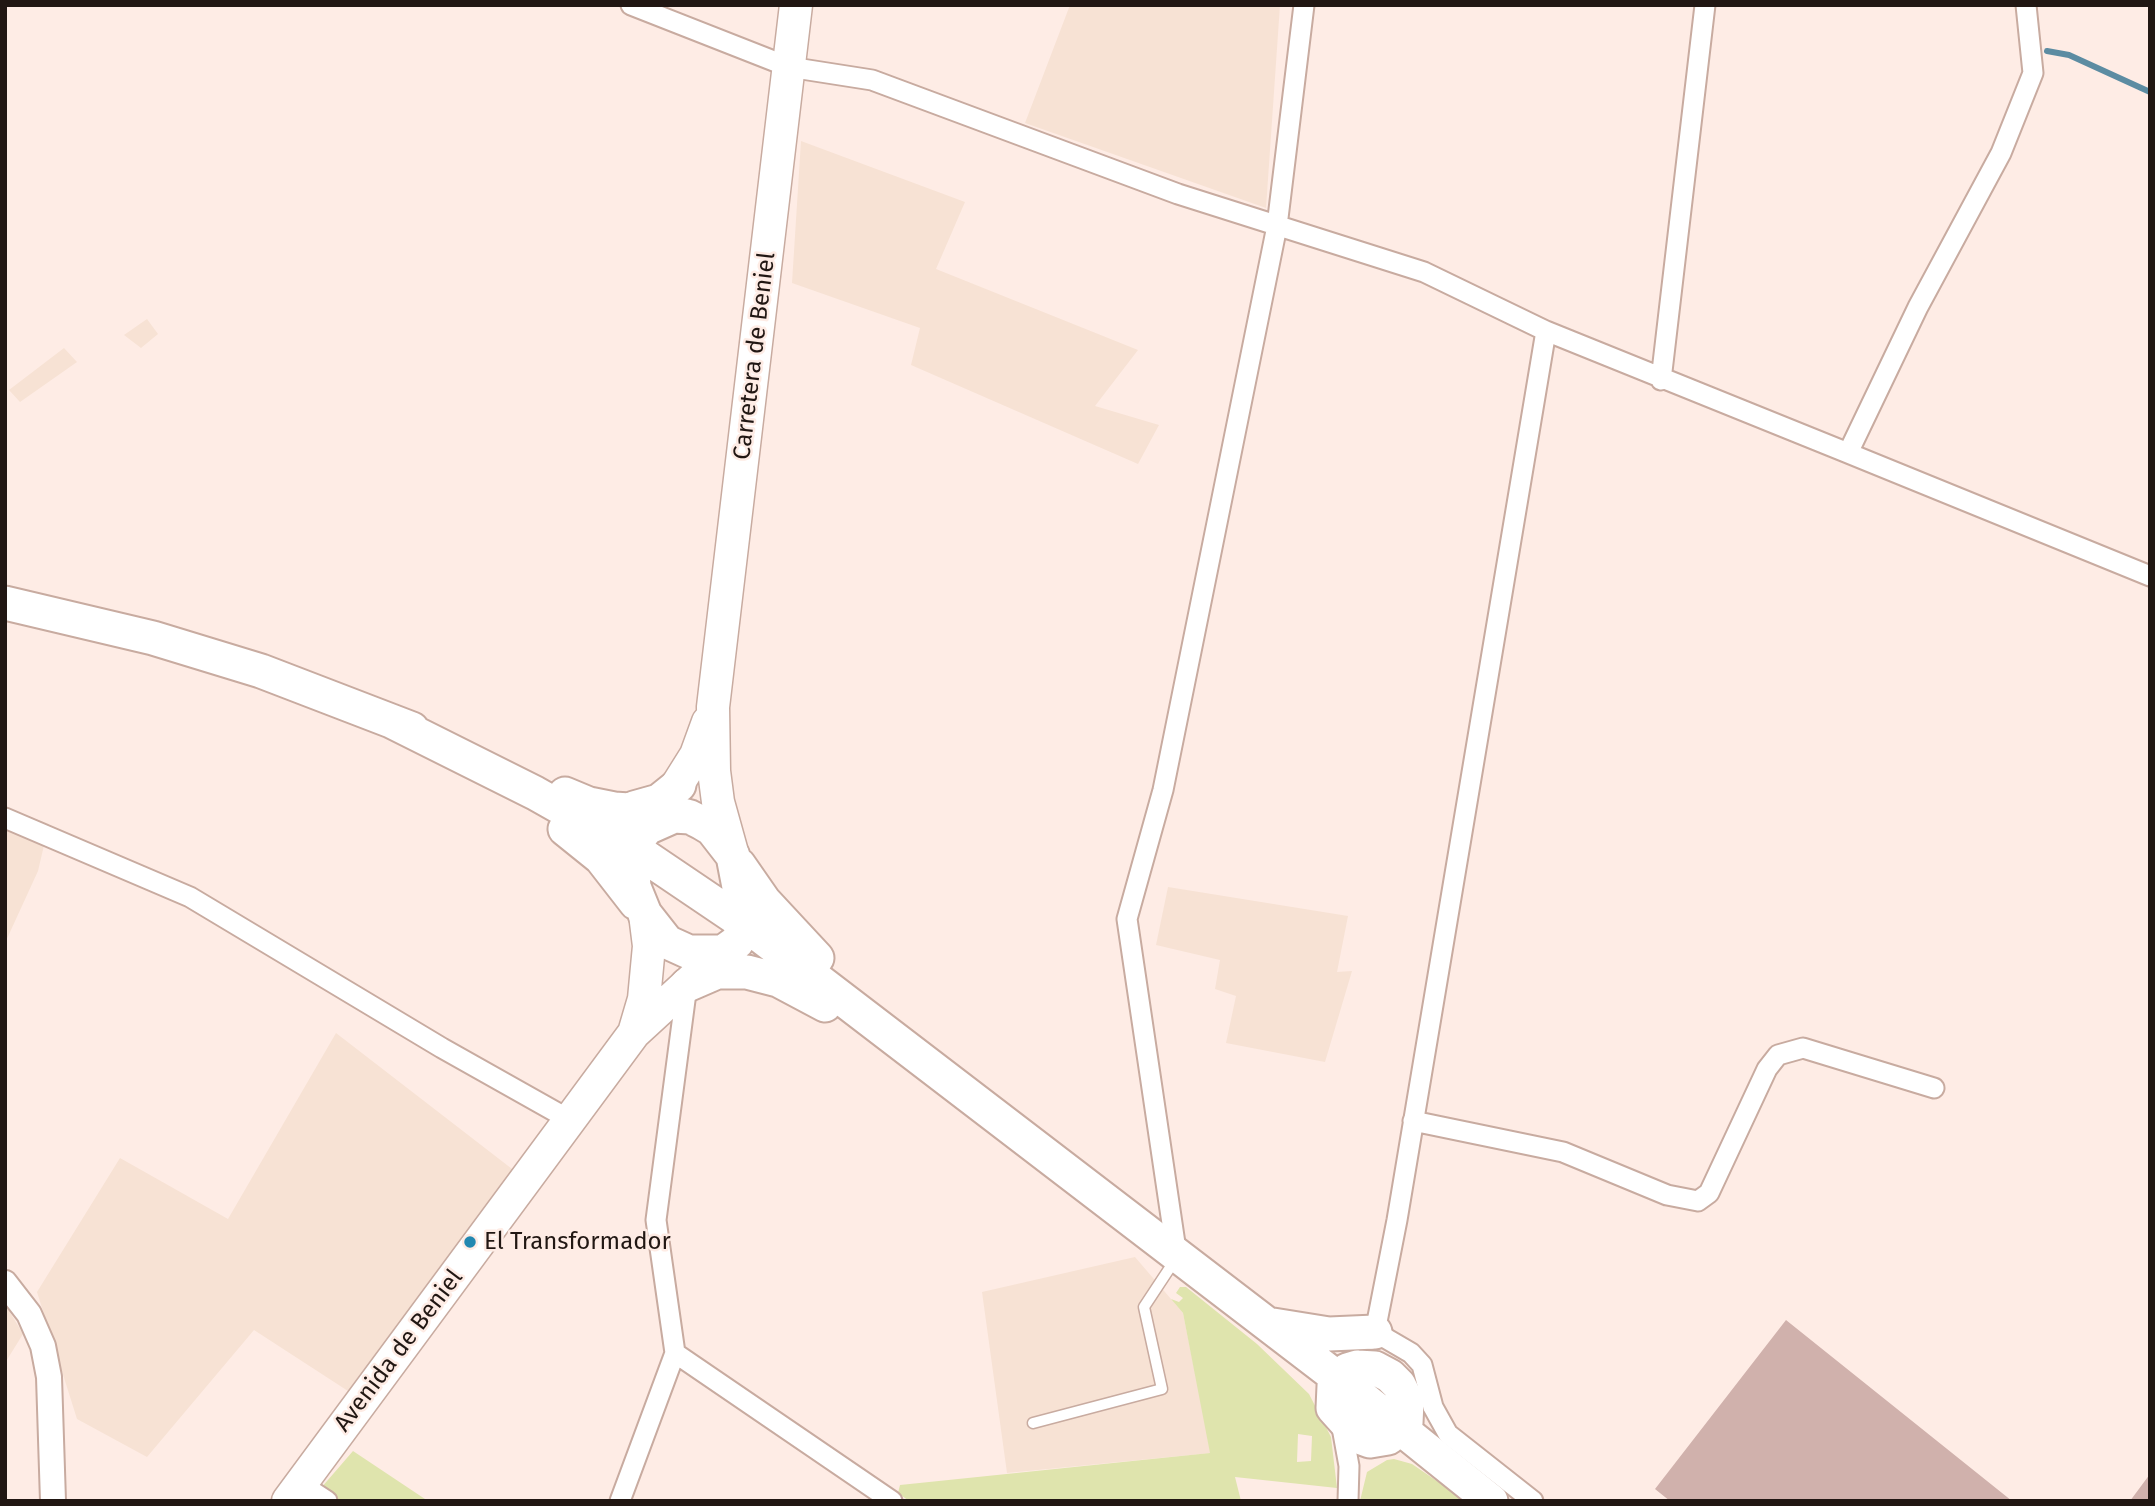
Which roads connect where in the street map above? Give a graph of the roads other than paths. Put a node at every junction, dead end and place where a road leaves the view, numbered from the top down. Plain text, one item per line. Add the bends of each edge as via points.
1 (631, 5) edge
2 (796, 5) edge
3 (1304, 5) edge
4 (1705, 5) edge
5 (2026, 5) edge
6 (789, 67) junction
7 (1277, 226) junction
8 (1546, 331) junction
9 (1661, 380) junction
10 (1848, 453) junction
11 (2150, 576) edge
12 (5, 603) edge
13 (713, 707) junction
14 (391, 720) junction
15 (657, 816) junction
16 (5, 818) edge
17 (733, 856) junction
18 (645, 914) junction
19 (743, 922) junction
20 (723, 962) junction
21 (687, 985) junction
22 (635, 1033) junction
23 (955, 1085) junction
24 (1934, 1088) dead end
25 (570, 1120) junction
26 (1413, 1121) junction
27 (1177, 1257) junction
28 (5, 1283) edge
29 (1257, 1319) junction
30 (1375, 1332) junction
31 (675, 1353) junction
32 (1340, 1394) junction
33 (1392, 1422) junction
34 (1032, 1423) dead end
35 (294, 1492) edge
36 (1349, 1495) edge
37 (53, 1501) edge
38 (327, 1501) edge
39 (620, 1501) edge
40 (892, 1501) edge
41 (1490, 1501) edge
42 (1533, 1501) edge

1 - 6 street
2 - 6 main road, Carretera de Beniel
3 - 7 street
4 - 9 street
5 - 10 street via 2033,73 2001,153 1918,307
6 - 7 street via 872,80
6 - 13 main road, Carretera de Beniel
7 - 8 street via 1423,272
7 - 27 street via 1163,790 1127,919
8 - 9 street
8 - 26 street
9 - 10 street
10 - 11 street
12 - 14 highway via 153,638 261,671
13 - 15 main road via 696,755
13 - 17 main road via 718,802
14 - 15 highway via 589,804
14 - 18 highway via 570,832 601,858
15 - 17 highway via 712,829
15 - 18 highway via 631,874
15 - 19 highway
16 - 25 street via 190,897
17 - 19 highway
17 - 23 highway via 800,943
18 - 20 highway via 677,948
18 - 22 main road via 649,946
19 - 20 highway via 737,942
19 - 23 highway
20 - 21 highway via 716,972
20 - 23 highway via 812,996
21 - 22 main road
21 - 31 street via 656,1220
22 - 25 main road, Avenida de Beniel
23 - 27 highway
24 - 26 street via 1803,1048 1778,1055 1767,1069 1709,1193 1698,1201 1667,1195 1563,1152
25 - 35 main road, Avenida de Beniel
26 - 30 street
27 - 29 highway
27 - 34 lane via 1144,1307 1161,1389
28 - 37 street via 29,1314 43,1346 49,1377
29 - 30 highway via 1301,1332
29 - 32 highway
30 - 32 street
30 - 33 street via 1385,1362
30 - 42 street via 1411,1353 1422,1365 1433,1407 1447,1434
31 - 39 street
31 - 40 street
32 - 33 highway
32 - 33 highway via 1357,1367 1375,1368
32 - 36 street
33 - 36 street
33 - 41 highway
35 - 38 street

